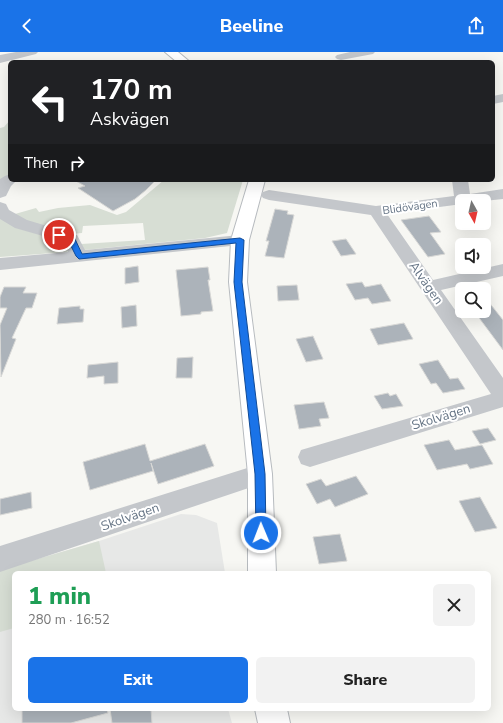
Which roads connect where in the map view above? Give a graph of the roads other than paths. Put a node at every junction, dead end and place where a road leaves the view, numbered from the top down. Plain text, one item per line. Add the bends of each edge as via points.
1 (32, 52) edge
2 (171, 52) edge
3 (369, 52) edge
4 (341, 57) edge
5 (12, 60) edge
6 (181, 60) edge
7 (8, 181) edge
8 (460, 182) edge
9 (263, 188) edge
10 (0, 193) edge
11 (462, 194) edge
12 (503, 194) edge
13 (491, 196) edge
14 (455, 200) edge
15 (0, 207) edge
16 (376, 211) junction
17 (240, 240) junction
18 (79, 256) junction
19 (0, 264) edge
20 (503, 270) edge
21 (429, 287) junction
22 (503, 397) edge
23 (310, 457) dead end
24 (260, 474) junction
25 (0, 559) edge
26 (262, 571) edge
27 (271, 711) edge
28 (274, 723) edge

1 - 5 street
2 - 6 main road
3 - 4 street
7 - 10 street
8 - 11 street
9 - 16 street, Blidövägen
9 - 17 main road
12 - 13 street, Blidövägen
14 - 16 street, Blidövägen
15 - 18 street via 2,213 21,224 71,239
16 - 21 street, Alvägen
17 - 18 street
17 - 24 main road via 238,282
18 - 19 street
20 - 21 street
21 - 22 street, Alvägen
22 - 23 street, Skolvägen
24 - 25 street, Skolvägen
24 - 26 main road
27 - 28 main road

